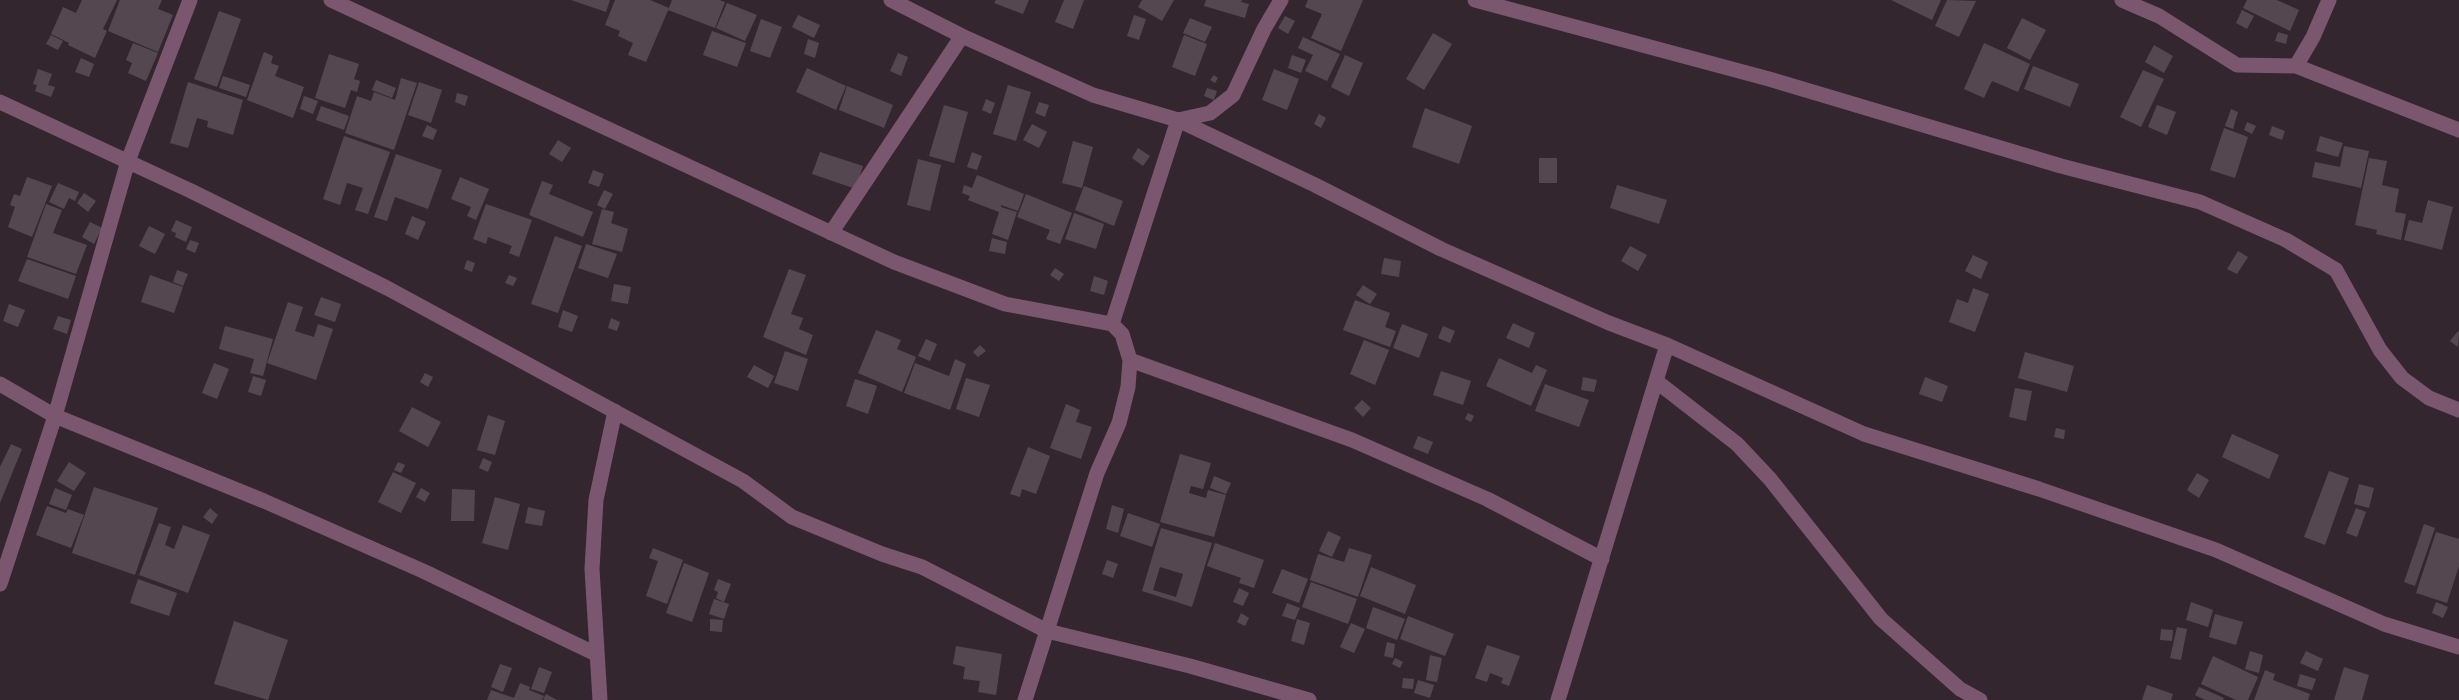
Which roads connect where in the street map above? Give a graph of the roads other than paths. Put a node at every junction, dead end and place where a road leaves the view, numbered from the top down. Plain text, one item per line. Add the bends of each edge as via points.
1 (190, 0) edge
2 (331, 0) edge
3 (891, 0) edge
4 (1281, 0) edge
5 (1475, 0) edge
6 (2122, 0) edge
7 (2329, 0) edge
8 (962, 36) junction
9 (2296, 66) junction
10 (0, 102) edge
11 (1178, 120) junction
12 (2459, 130) edge
13 (128, 161) junction
14 (831, 233) junction
15 (1112, 324) junction
16 (1667, 345) junction
17 (1130, 360) junction
18 (1656, 381) junction
19 (0, 384) edge
20 (2459, 410) edge
21 (615, 411) junction
22 (55, 416) junction
23 (1602, 559) junction
24 (0, 584) edge
25 (1047, 631) junction
26 (2459, 647) edge
27 (596, 654) junction
28 (600, 700) edge
29 (1025, 700) edge
30 (1309, 700) edge
31 (1558, 700) edge
32 (1980, 700) edge

1 - 13 street
2 - 14 street
3 - 8 street
4 - 11 street via 1233,95 1210,113
5 - 20 street via 2200,202 2286,240 2336,270 2379,350 2403,378 2429,398
6 - 9 street via 2159,16 2237,65
7 - 9 street
8 - 11 street via 1093,95
8 - 14 street
9 - 12 street
10 - 13 street
11 - 15 street
11 - 16 street via 1441,249
13 - 21 street via 387,288
13 - 22 street
14 - 15 street via 894,262 1005,304
15 - 17 street via 1122,334
16 - 18 street
16 - 26 street via 1864,434 2216,550 2384,624
17 - 23 street via 1352,440 1487,499
17 - 25 street via 1119,423 1097,473
18 - 23 street
18 - 32 street via 1737,444 1770,479 1881,619 1960,689
19 - 22 street
21 - 25 street via 743,481 792,517 922,567
21 - 27 street via 596,500 592,569
22 - 24 street
22 - 27 street via 264,501
23 - 31 street
25 - 29 street
25 - 30 street
27 - 28 street

